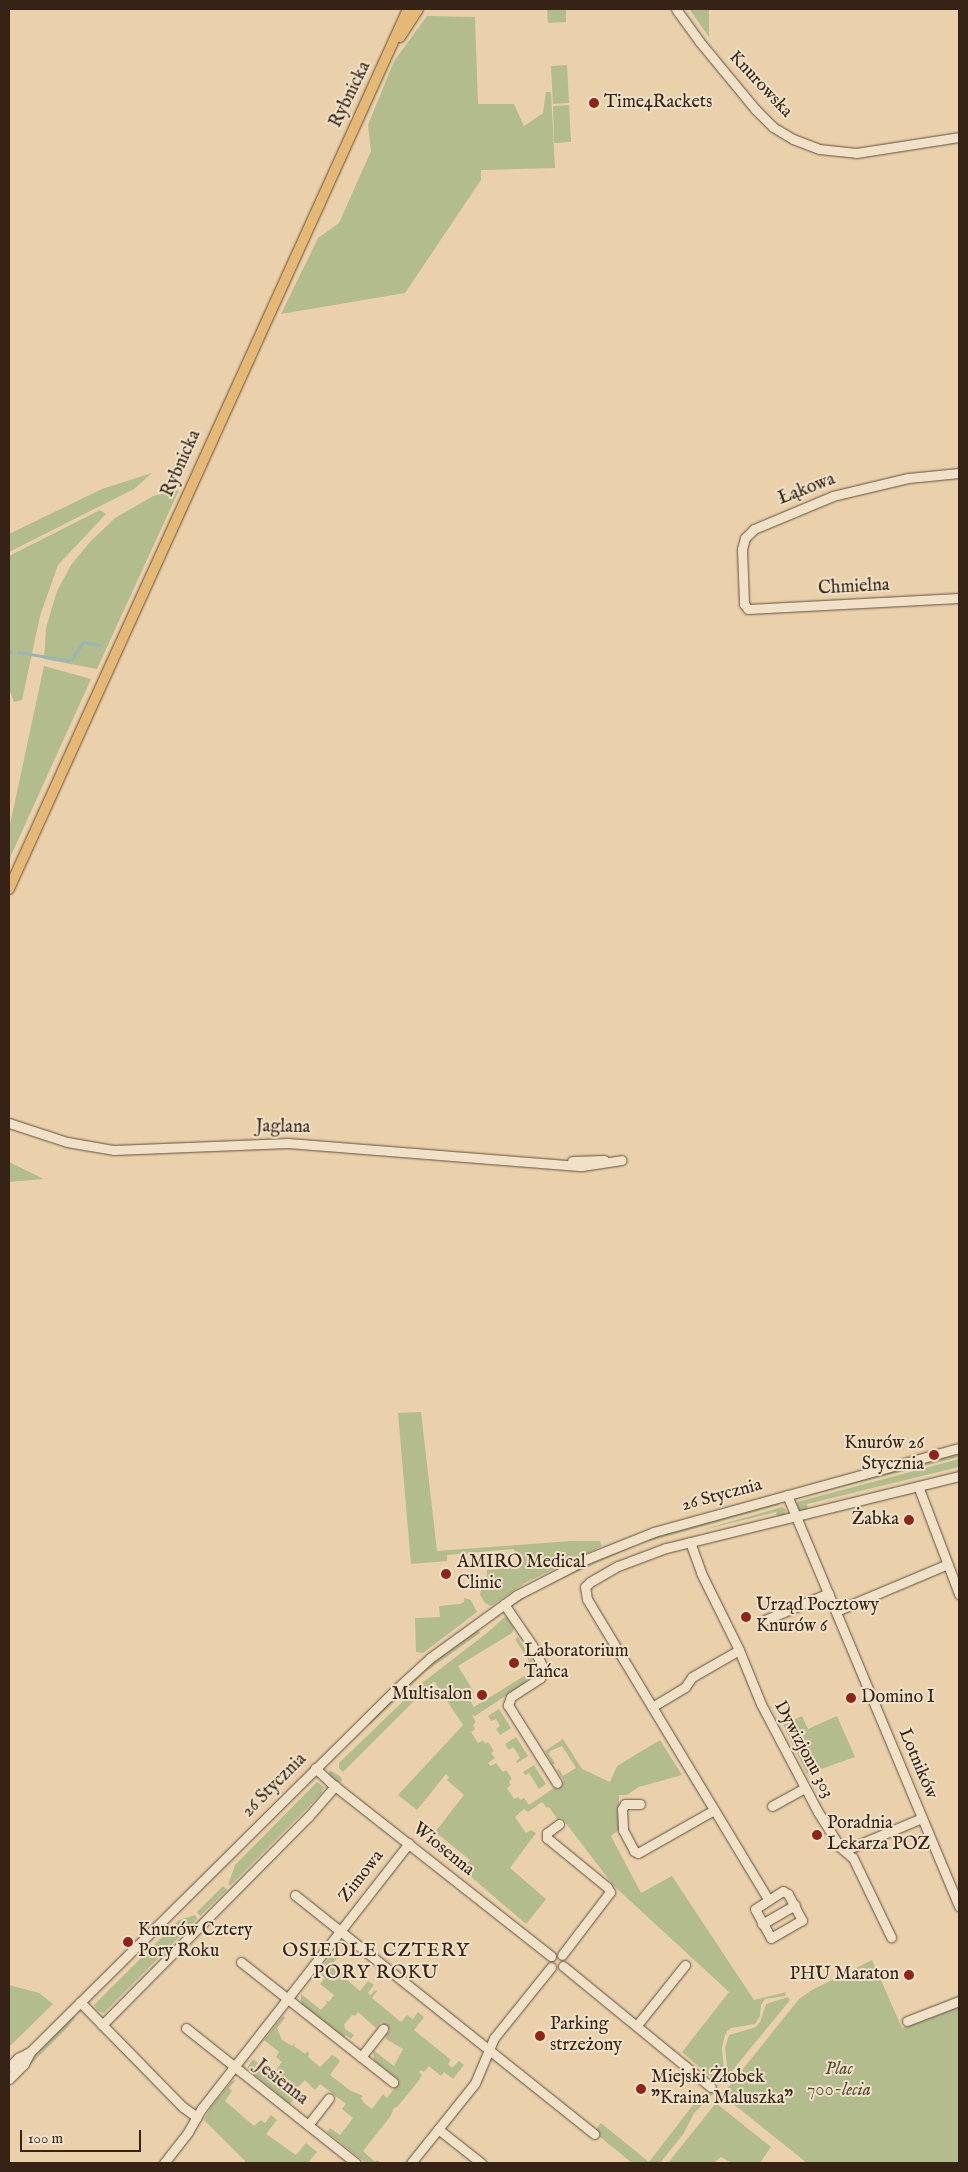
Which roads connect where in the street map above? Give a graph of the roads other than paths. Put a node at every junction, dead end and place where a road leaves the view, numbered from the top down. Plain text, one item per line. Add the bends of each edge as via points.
1 (408, 9) edge
2 (418, 9) edge
3 (676, 9) edge
4 (389, 54) junction
5 (959, 137) edge
6 (959, 473) edge
7 (959, 598) edge
8 (750, 609) joint
9 (9, 889) edge
10 (9, 1123) edge
11 (622, 1160) dead end
12 (959, 1448) edge
13 (959, 1476) edge
14 (918, 1486) junction
15 (787, 1495) junction
16 (796, 1516) junction
17 (690, 1542) junction
18 (948, 1564) junction
19 (829, 1593) junction
20 (959, 1594) edge
21 (504, 1604) junction
22 (836, 1611) junction
23 (765, 1620) dead end
24 (739, 1650) junction
25 (652, 1707) junction
26 (315, 1768) junction
27 (557, 1783) dead end
28 (336, 1786) junction
29 (804, 1788) junction
30 (640, 1804) dead end
31 (772, 1806) dead end
32 (714, 1810) junction
33 (922, 1818) junction
34 (560, 1824) dead end
35 (408, 1843) junction
36 (846, 1850) junction
37 (295, 1895) dead end
38 (768, 1900) junction
39 (795, 1905) junction
40 (959, 1906) edge
41 (762, 1924) junction
42 (341, 1931) junction
43 (891, 1937) dead end
44 (562, 1955) junction
45 (551, 1956) junction
46 (241, 1962) dead end
47 (685, 1964) dead end
48 (563, 1966) junction
49 (551, 1967) junction
50 (287, 1998) junction
51 (959, 2001) edge
52 (80, 2002) junction
53 (907, 2021) dead end
54 (102, 2025) junction
55 (637, 2025) junction
56 (186, 2028) dead end
57 (383, 2029) dead end
58 (489, 2049) junction
59 (30, 2052) junction
60 (361, 2057) junction
61 (9, 2067) edge
62 (234, 2067) junction
63 (9, 2079) edge
64 (393, 2082) dead end
65 (711, 2088) dead end
66 (329, 2098) dead end
67 (197, 2117) junction
68 (308, 2125) junction
69 (438, 2129) junction
70 (594, 2134) dead end
71 (164, 2163) edge
72 (356, 2163) edge
73 (411, 2163) edge
74 (481, 2163) edge

1 - 4 main road, Rybnicka
2 - 4 main road, Rybnicka
3 - 5 street, Knurowska via 755,109 773,127 793,139 826,150 856,153
4 - 9 main road, Rybnicka via 292,260
6 - 8 street, Łąkowa via 908,478 856,489 754,528 745,538 742,549 744,604
7 - 8 street, Chmielna
10 - 11 street, Jaglana via 67,1142 114,1150 288,1143 560,1163 588,1159
12 - 15 street, 26 Stycznia
13 - 14 street
14 - 16 street
14 - 18 street
15 - 16 street, Lotników
15 - 21 street, 26 Stycznia via 626,1542 555,1574
16 - 17 street
16 - 19 street, Lotników
17 - 24 street, Dywizjonu 303 via 701,1573
17 - 25 street via 633,1560 594,1579 585,1590 587,1599
18 - 20 street
18 - 22 street
19 - 22 street, Lotników
19 - 23 street
21 - 26 street, 26 Stycznia via 430,1658
21 - 27 street via 532,1645 544,1670 540,1678 511,1697 508,1705
22 - 33 street, Lotników
24 - 25 street via 692,1676 685,1687
24 - 29 street, Dywizjonu 303 via 753,1687
25 - 32 street
26 - 28 street, Wiosenna
26 - 52 street, 26 Stycznia
28 - 35 street, Wiosenna
28 - 54 street
29 - 31 street
29 - 36 street, Dywizjonu 303 via 839,1846
30 - 32 street via 625,1804 622,1809 622,1830 634,1852 638,1853
32 - 38 street
33 - 36 street
33 - 40 street, Lotników
34 - 44 street via 547,1832 547,1838 610,1892
35 - 42 street, Zimowa
35 - 45 street, Wiosenna
36 - 43 street, Dywizjonu 303 via 853,1858
37 - 42 street, Zimowa
38 - 39 street via 785,1891
38 - 41 street via 754,1910
39 - 41 street
39 - 41 street via 802,1920 792,1928 772,1938
42 - 50 street, Zimowa
42 - 58 street
44 - 45 street
44 - 48 street via 565,1959
45 - 49 street
46 - 50 street
47 - 55 street
48 - 49 street via 558,1969
48 - 55 street
49 - 58 street
50 - 60 street
50 - 62 street, Zimowa
51 - 53 street
52 - 54 street
52 - 59 street, 26 Stycznia
54 - 67 street via 183,2107
55 - 65 street
56 - 62 street
57 - 60 street
58 - 69 street via 475,2083
58 - 70 street
59 - 61 street, 26 Stycznia
59 - 63 street, 26 Stycznia via 24,2064
60 - 64 street
62 - 67 street, Zimowa
62 - 68 street, Jesienna
66 - 68 street, Jesienna
67 - 71 street, Zimowa
68 - 72 street, Jesienna
69 - 73 street
69 - 74 street

